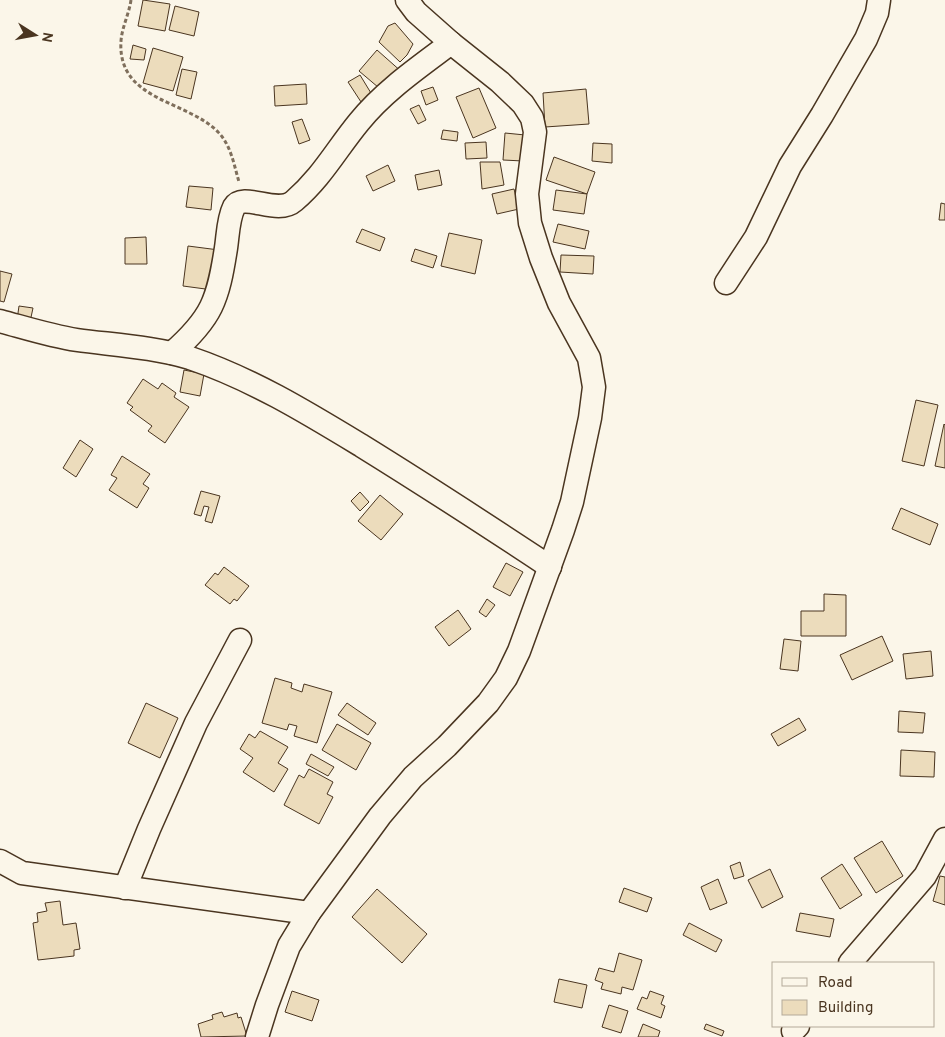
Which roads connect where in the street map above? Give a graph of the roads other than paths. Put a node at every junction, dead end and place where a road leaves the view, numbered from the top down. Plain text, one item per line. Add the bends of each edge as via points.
1 (407, 0) edge
2 (879, 0) edge
3 (451, 43) junction
4 (726, 283) dead end
5 (0, 321) edge
6 (172, 353) junction
7 (550, 567) junction
8 (240, 640) dead end
9 (945, 839) edge
10 (0, 861) edge
11 (126, 888) junction
12 (309, 913) junction
13 (851, 962) edge
14 (257, 1037) edge

1 - 3 street
2 - 4 street via 866,39 790,166 756,237
3 - 6 street via 378,101 313,183 291,204 271,207 244,200 234,207 215,302 204,321
3 - 7 street via 500,82 523,104 532,118 535,132 527,194 530,223 559,303 589,358 594,387 590,418 572,502
5 - 6 street via 75,339
6 - 7 street via 237,376 275,394 416,479
7 - 12 street via 506,678 488,703 385,809
8 - 11 street via 196,723
9 - 13 street via 925,876
10 - 11 street via 22,873
11 - 12 street
12 - 14 street via 290,946

